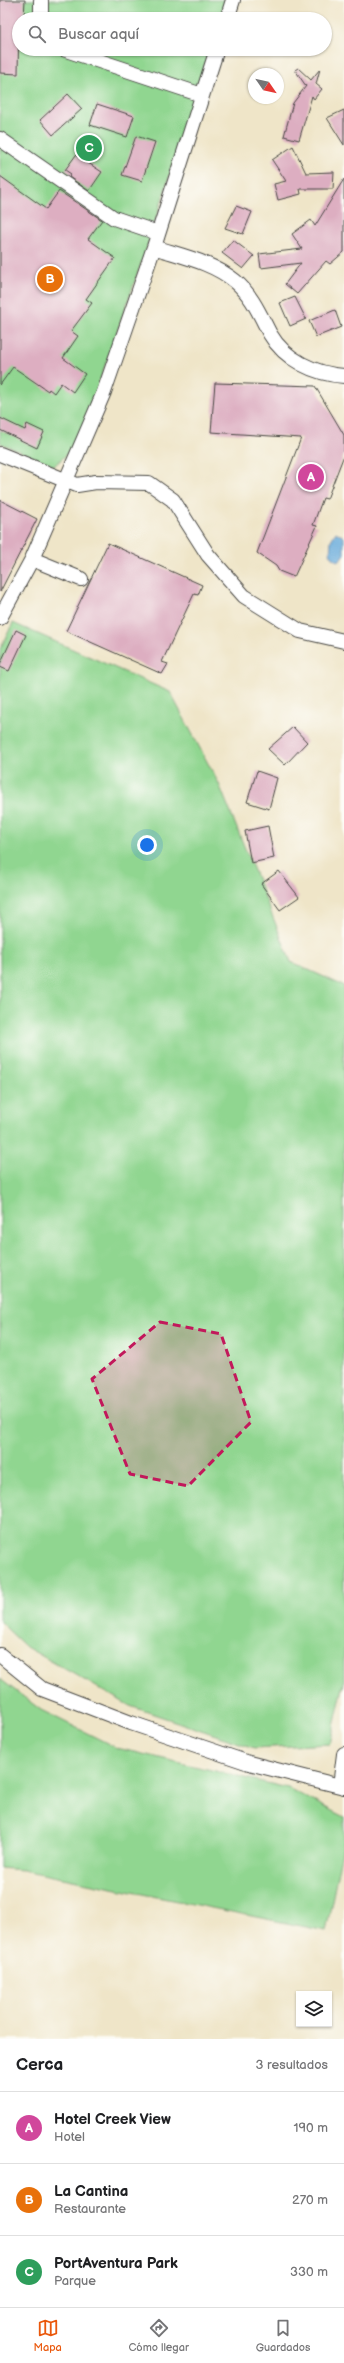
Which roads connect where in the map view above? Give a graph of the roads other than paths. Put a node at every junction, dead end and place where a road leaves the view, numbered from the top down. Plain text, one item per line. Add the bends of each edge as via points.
1 (40, 0) edge
2 (233, 0) edge
3 (40, 12) edge
4 (229, 12) edge
5 (84, 56) edge
6 (215, 56) edge
7 (202, 95) junction
8 (0, 140) edge
9 (158, 233) junction
10 (154, 247) junction
11 (344, 376) edge
12 (0, 454) edge
13 (66, 482) junction
14 (32, 559) junction
15 (81, 579) dead end
16 (0, 618) edge
17 (344, 641) edge
18 (0, 1655) edge
19 (344, 1754) edge
20 (342, 1786) edge

1 - 3 lane
2 - 4 lane
5 - 7 lane
6 - 7 lane
7 - 9 lane
8 - 9 lane via 114,218
9 - 10 lane
10 - 11 lane via 203,263 227,275 252,300 284,352 313,371
10 - 13 lane via 104,392
12 - 13 lane
13 - 14 lane
13 - 17 lane via 77,485 96,482 149,483 173,500 208,556 244,596 300,631
14 - 15 lane
14 - 16 lane
18 - 20 lane via 42,1689 130,1723 249,1763
19 - 20 lane

